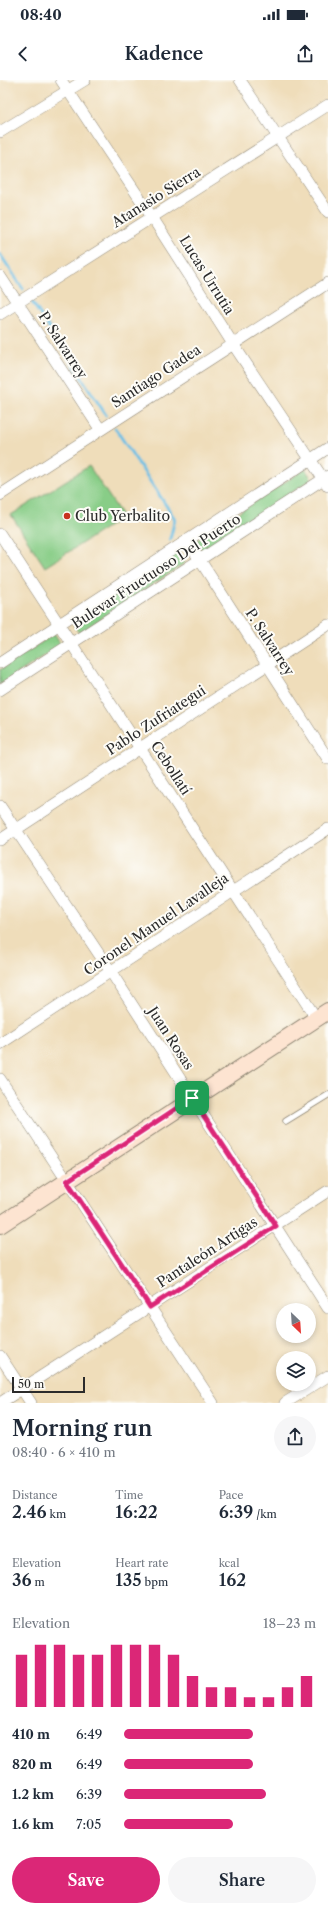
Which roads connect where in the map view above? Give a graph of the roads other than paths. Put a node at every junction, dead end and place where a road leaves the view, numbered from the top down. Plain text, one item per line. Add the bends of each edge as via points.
1 (61, 80) edge
2 (84, 80) edge
3 (240, 80) edge
4 (68, 90) junction
5 (328, 105) edge
6 (0, 132) edge
7 (278, 137) junction
8 (328, 212) edge
9 (152, 217) junction
10 (0, 276) edge
11 (328, 283) edge
12 (17, 303) junction
13 (0, 314) edge
14 (233, 344) junction
15 (100, 429) junction
16 (328, 448) edge
17 (311, 459) junction
18 (327, 480) edge
19 (0, 494) edge
20 (0, 534) edge
21 (187, 540) junction
22 (200, 560) junction
23 (59, 624) junction
24 (328, 625) edge
25 (72, 644) junction
26 (0, 662) edge
27 (266, 665) junction
28 (0, 690) edge
29 (140, 748) junction
30 (328, 759) edge
31 (0, 806) edge
32 (16, 829) junction
33 (328, 829) edge
34 (0, 840) edge
35 (233, 891) junction
36 (111, 972) junction
37 (322, 1014) edge
38 (0, 1044) edge
39 (0, 1079) edge
40 (328, 1095) edge
41 (192, 1098) junction
42 (286, 1121) dead end
43 (67, 1181) junction
44 (328, 1191) edge
45 (0, 1225) edge
46 (276, 1226) junction
47 (150, 1307) junction
48 (328, 1308) edge
49 (0, 1356) edge
50 (328, 1376) edge
51 (22, 1389) junction
52 (0, 1403) edge
53 (31, 1403) edge
54 (213, 1403) edge
55 (285, 1403) edge

1 - 4 street, Lucas Urrutia
2 - 4 street
3 - 7 street
4 - 6 street
4 - 9 street, Lucas Urrutia
5 - 7 street, Atanasio Sierra
7 - 8 street
7 - 9 street, Atanasio Sierra
9 - 12 street, Atanasio Sierra
9 - 14 street, Lucas Urrutia
10 - 12 street, P. Salvarrey
11 - 14 street, Santiago Gadea
12 - 13 street, Atanasio Sierra
12 - 15 street, P. Salvarrey
14 - 15 street, Santiago Gadea
14 - 17 street, Lucas Urrutia
15 - 19 street, Santiago Gadea
16 - 17 street, Bulevar Fructuoso Del Puerto
17 - 18 street, Lucas Urrutia
17 - 21 street, Bulevar Fructuoso Del Puerto
18 - 22 street, Bulevar Fructuoso Del Puerto
20 - 23 street, Cebollatí
21 - 22 street, P. Salvarrey
21 - 23 street, Bulevar Fructuoso Del Puerto
22 - 25 street, Bulevar Fructuoso Del Puerto
22 - 27 street, P. Salvarrey
23 - 25 street, Cebollatí
23 - 26 street, Bulevar Fructuoso Del Puerto
24 - 27 street, Pablo Zufriategui
25 - 28 street, Bulevar Fructuoso Del Puerto
25 - 29 street, Cebollatí
27 - 29 street, Pablo Zufriategui
27 - 30 street, P. Salvarrey
29 - 32 street, Pablo Zufriategui
29 - 35 street, Cebollatí
31 - 32 street, Juan Rosas
32 - 34 street, Pablo Zufriategui
32 - 36 street, Juan Rosas
33 - 35 street, Coronel Manuel Lavalleja
35 - 36 street, Coronel Manuel Lavalleja
35 - 37 street, Cebollatí
36 - 38 street, Coronel Manuel Lavalleja
36 - 41 street, Juan Rosas
37 - 41 street
39 - 43 street
40 - 42 lane
41 - 43 street
41 - 46 street, Juan Rosas
43 - 45 street
43 - 47 street
44 - 46 street, Pantaleón Artigas
46 - 47 street, Pantaleón Artigas
46 - 48 street, Juan Rosas
47 - 51 street, Pantaleón Artigas
47 - 54 street
49 - 51 street
50 - 55 street
51 - 52 street, Pantaleón Artigas
51 - 53 street

